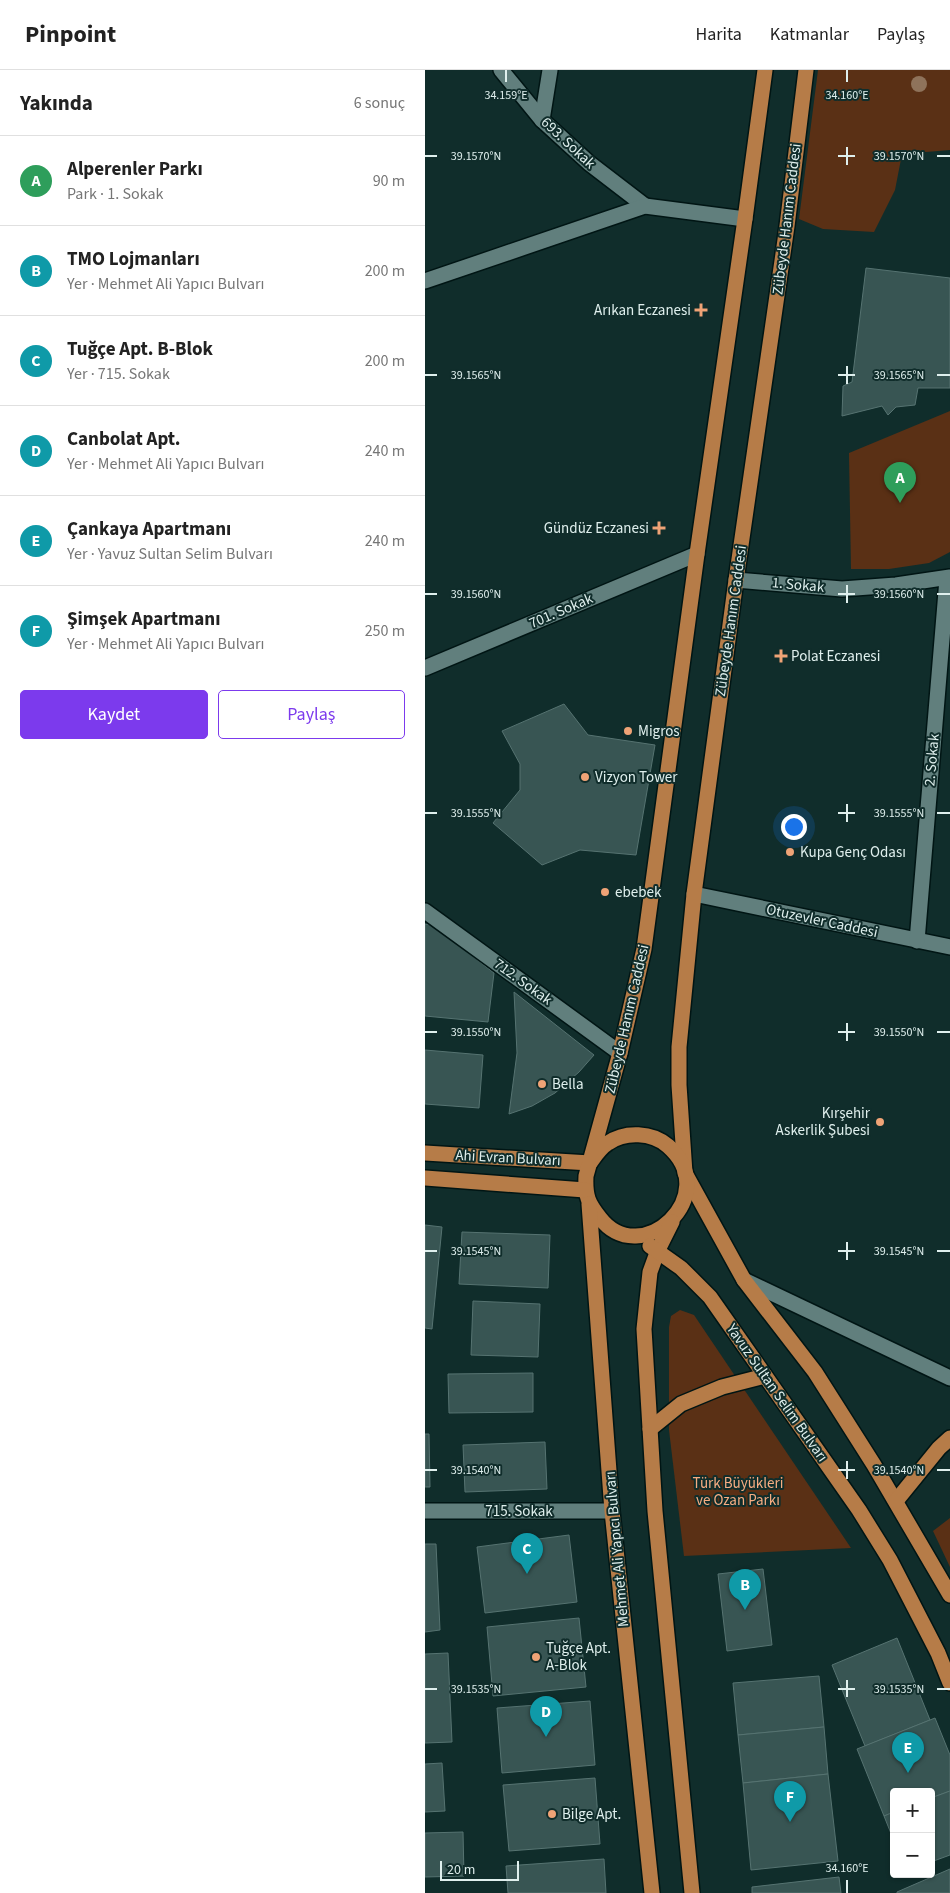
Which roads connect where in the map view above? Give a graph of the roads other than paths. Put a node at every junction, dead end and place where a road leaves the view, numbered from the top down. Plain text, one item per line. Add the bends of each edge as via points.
1 (501, 70) edge
2 (550, 70) edge
3 (765, 70) edge
4 (806, 70) edge
5 (542, 120) junction
6 (645, 206) junction
7 (745, 219) junction
8 (425, 281) edge
9 (697, 554) junction
10 (949, 578) edge
11 (736, 580) junction
12 (425, 668) edge
13 (694, 894) junction
14 (425, 912) edge
15 (917, 941) junction
16 (950, 947) edge
17 (620, 1053) junction
18 (425, 1153) edge
19 (590, 1163) junction
20 (685, 1173) junction
21 (425, 1178) edge
22 (587, 1197) junction
23 (674, 1219) junction
24 (631, 1236) junction
25 (658, 1250) junction
26 (744, 1280) junction
27 (765, 1376) junction
28 (950, 1378) edge
29 (650, 1429) junction
30 (950, 1438) edge
31 (896, 1501) junction
32 (612, 1510) junction
33 (425, 1511) edge
34 (950, 1595) edge
35 (950, 1683) edge
36 (652, 1893) edge
37 (692, 1893) edge

1 - 5 street, 693. Sokak
2 - 5 street
3 - 7 main road, Zübeyde Hanım Caddesi
4 - 11 main road, Zübeyde Hanım Caddesi
5 - 6 street, 693. Sokak via 589,163
6 - 7 street
6 - 8 street
7 - 9 main road, Zübeyde Hanım Caddesi
9 - 12 street, 701. Sokak
9 - 17 main road, Zübeyde Hanım Caddesi via 644,950
10 - 11 street, 1. Sokak via 842,589
10 - 15 street, 2. Sokak
11 - 13 main road, Zübeyde Hanım Caddesi
13 - 15 street, Otuzevler Caddesi
13 - 20 main road, Zübeyde Hanım Caddesi via 679,1047
14 - 17 street, 712. Sokak
15 - 16 street, Otuzevler Caddesi
17 - 19 main road, Zübeyde Hanım Caddesi
18 - 19 main road, Ahi Evran Bulvarı
19 - 20 main road via 608,1143 637,1134 653,1137 668,1146 679,1158
19 - 22 main road via 586,1176
20 - 23 main road via 687,1190
20 - 26 main road
21 - 22 main road, Ahi Evran Bulvarı
22 - 24 main road via 605,1225
22 - 32 main road, Mehmet Ali Yapıcı Bulvarı
23 - 24 main road via 661,1229
23 - 25 main road
24 - 25 main road, Yavuz Sultan Selim Bulvarı
25 - 27 main road, Yavuz Sultan Selim Bulvarı via 710,1297
25 - 29 main road via 651,1272 644,1329
26 - 28 street
26 - 31 main road via 815,1372
27 - 29 main road via 722,1387 681,1404
27 - 35 main road, Yavuz Sultan Selim Bulvarı via 890,1560
29 - 37 main road
30 - 31 main road
31 - 34 main road
32 - 33 street, 715. Sokak
32 - 36 main road, Mehmet Ali Yapıcı Bulvarı

